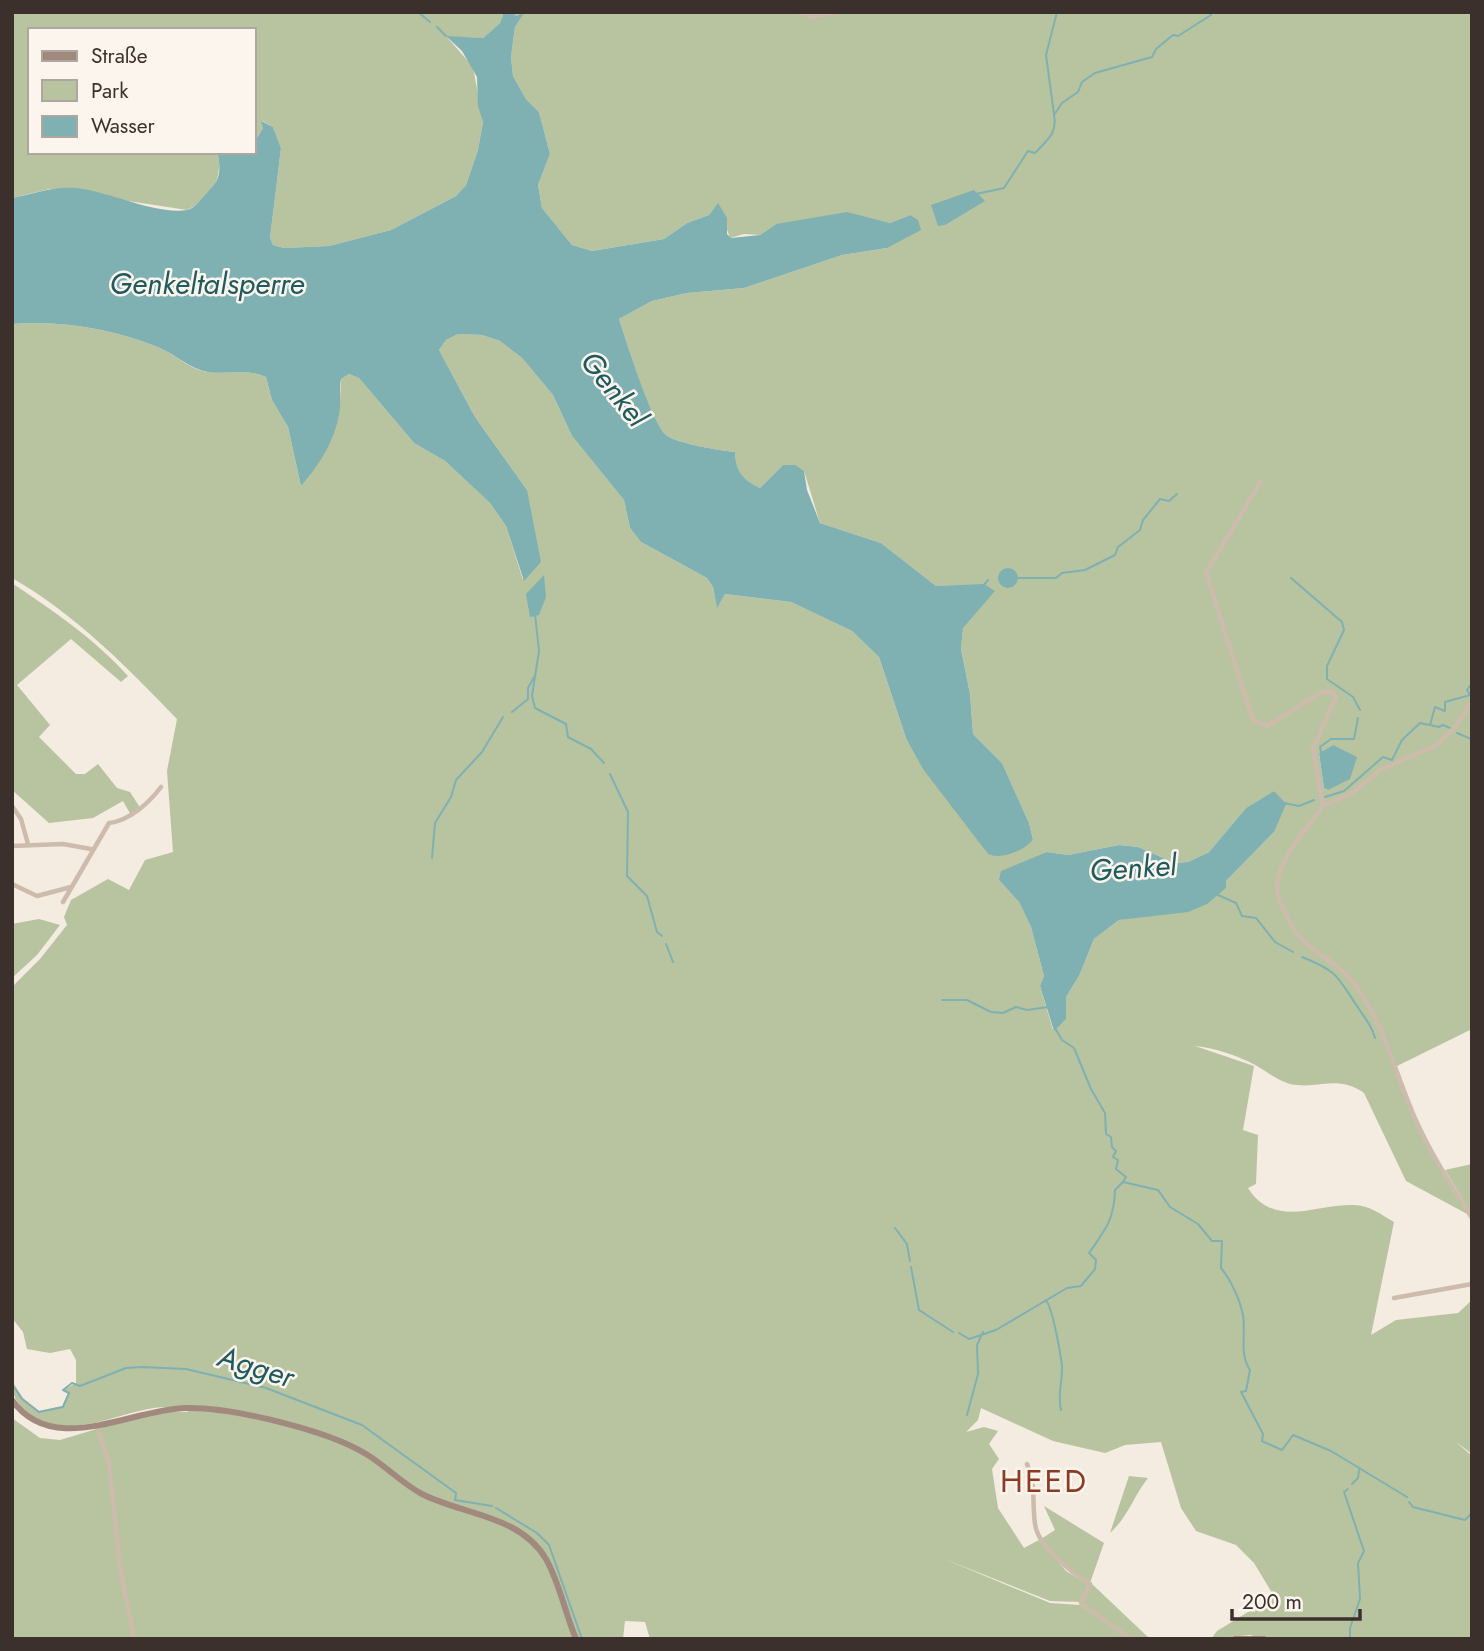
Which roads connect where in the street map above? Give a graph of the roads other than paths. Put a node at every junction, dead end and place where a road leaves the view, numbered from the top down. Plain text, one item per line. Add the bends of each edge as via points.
1 (799, 12) edge
2 (834, 12) edge
3 (1261, 481) dead end
4 (1472, 702) edge
5 (161, 786) dead end
6 (12, 806) edge
7 (1323, 806) junction
8 (28, 844) junction
9 (12, 846) edge
10 (91, 849) junction
11 (12, 884) edge
12 (72, 887) junction
13 (63, 902) dead end
14 (1472, 1218) edge
15 (1472, 1284) edge
16 (1394, 1298) dead end
17 (12, 1401) edge
18 (95, 1424) junction
19 (1027, 1464) dead end
20 (134, 1639) edge
21 (576, 1639) edge
22 (1131, 1639) edge
23 (1235, 1639) edge
24 (1264, 1639) edge

1 - 2 street via 811,16
3 - 7 street via 1206,573 1253,720 1266,726 1322,692 1336,697 1313,749
4 - 7 street via 1437,745 1382,769 1352,793
5 - 10 street via 147,803 120,822 108,824
6 - 8 street
7 - 14 street via 1290,853 1276,891 1300,941 1357,988 1380,1029 1415,1117
8 - 9 street
8 - 10 street
10 - 12 street
11 - 12 street via 37,895
12 - 13 street
15 - 16 street
17 - 18 main road via 30,1418 49,1427
18 - 20 street via 109,1464 120,1567
18 - 21 main road via 153,1411 204,1409 257,1418 354,1447 424,1495 504,1523 530,1540 550,1568
19 - 22 street via 1040,1539 1067,1570 1090,1584 1081,1603
23 - 24 main road

